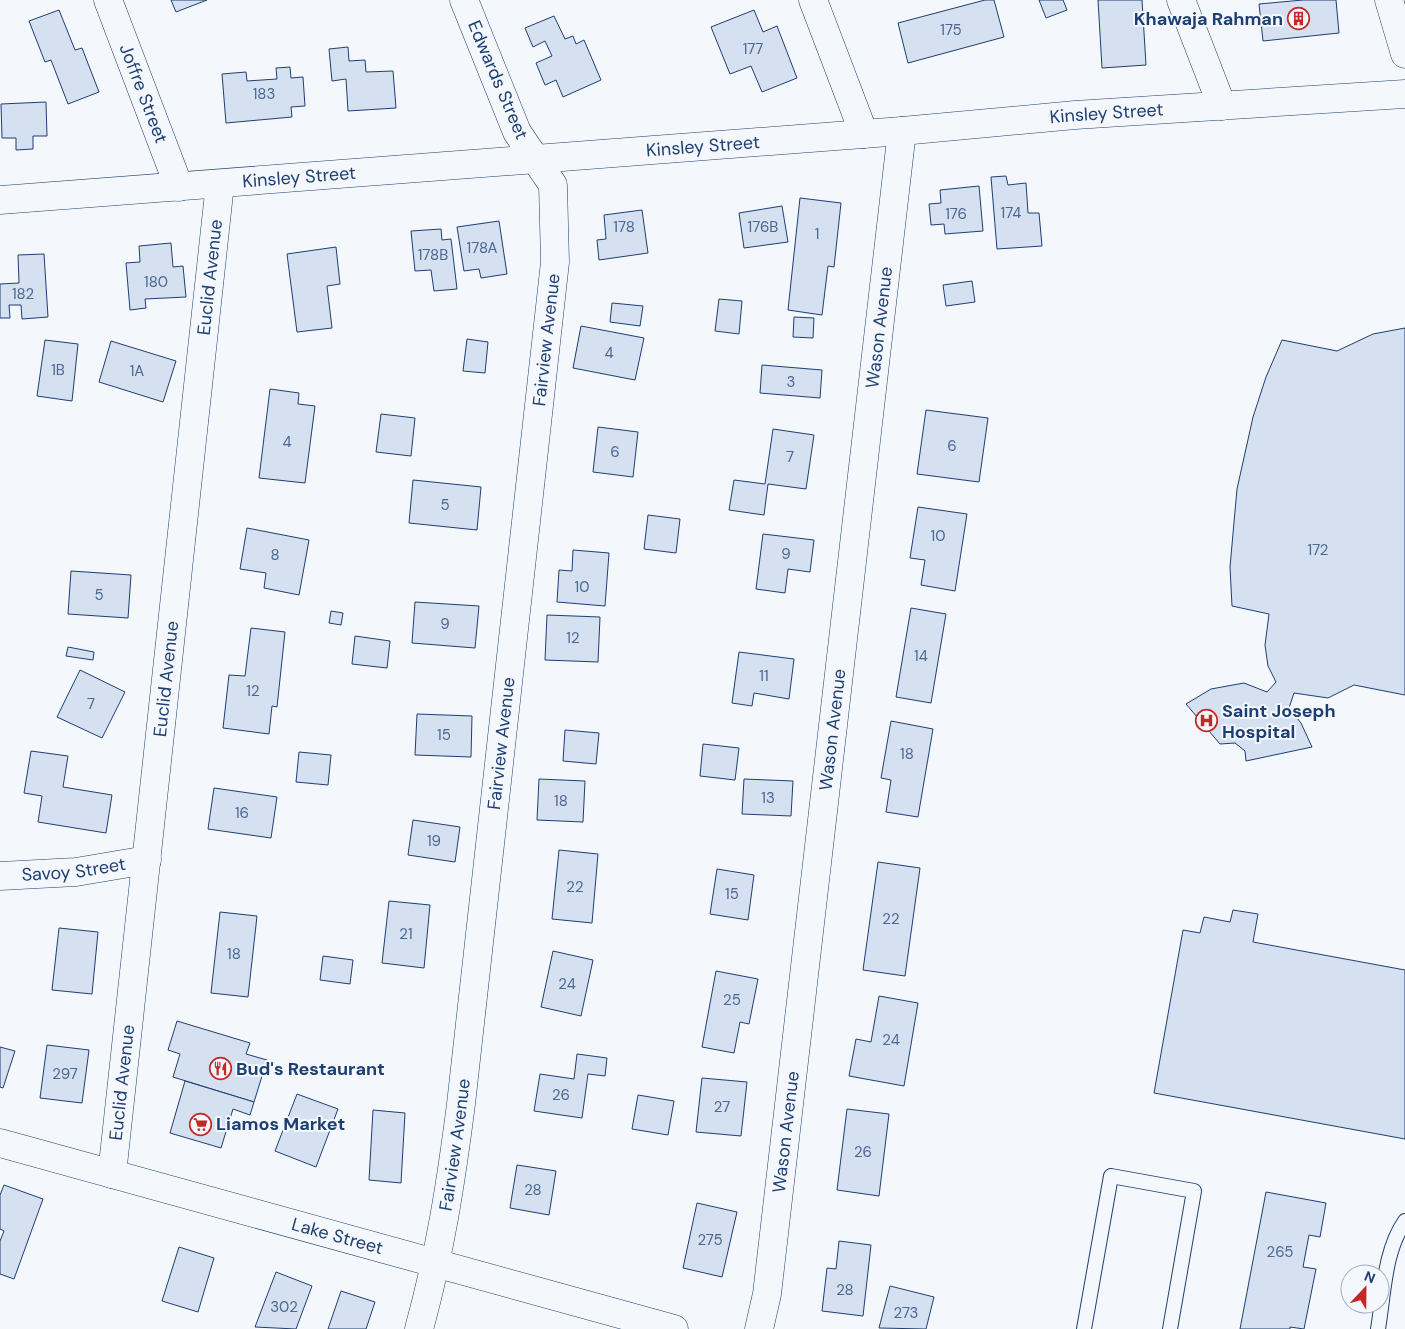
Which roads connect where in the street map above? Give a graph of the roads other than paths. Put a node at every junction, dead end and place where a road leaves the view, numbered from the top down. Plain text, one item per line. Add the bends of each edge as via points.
1 (108, 0) edge
2 (464, 0) edge
3 (813, 0) edge
4 (1181, 0) edge
5 (1389, 0) edge
6 (1405, 54) edge
7 (1405, 94) edge
8 (1222, 106) junction
9 (902, 131) junction
10 (864, 134) junction
11 (535, 159) junction
12 (220, 184) junction
13 (178, 187) junction
14 (0, 200) edge
15 (147, 860) junction
16 (0, 876) edge
17 (0, 1143) edge
18 (112, 1174) junction
19 (1405, 1221) edge
20 (436, 1264) junction
21 (419, 1329) edge
22 (674, 1329) edge
23 (760, 1329) edge
24 (1084, 1329) edge
25 (1170, 1329) edge
26 (1378, 1329) edge

1 - 13 street, Joffre Street
2 - 11 street, Edwards Street via 517,132
3 - 10 street
4 - 8 street
5 - 6 street
7 - 8 street, Kinsley Street
8 - 9 street, Kinsley Street
9 - 10 street, Kinsley Street
9 - 23 street, Wason Avenue
10 - 11 street, Kinsley Street
11 - 12 street, Kinsley Street
11 - 20 street, Fairview Avenue via 553,185 555,262 461,1104
12 - 13 street, Kinsley Street
12 - 15 street, Euclid Avenue
13 - 14 street, Kinsley Street
15 - 16 street, Savoy Street via 76,872
15 - 18 street, Euclid Avenue
17 - 18 street, Lake Street
18 - 20 street, Lake Street
19 - 26 lane via 1397,1232 1390,1255
20 - 21 street, Fairview Avenue
20 - 22 street, Lake Street
24 - 25 lane via 1111,1176 1194,1191

